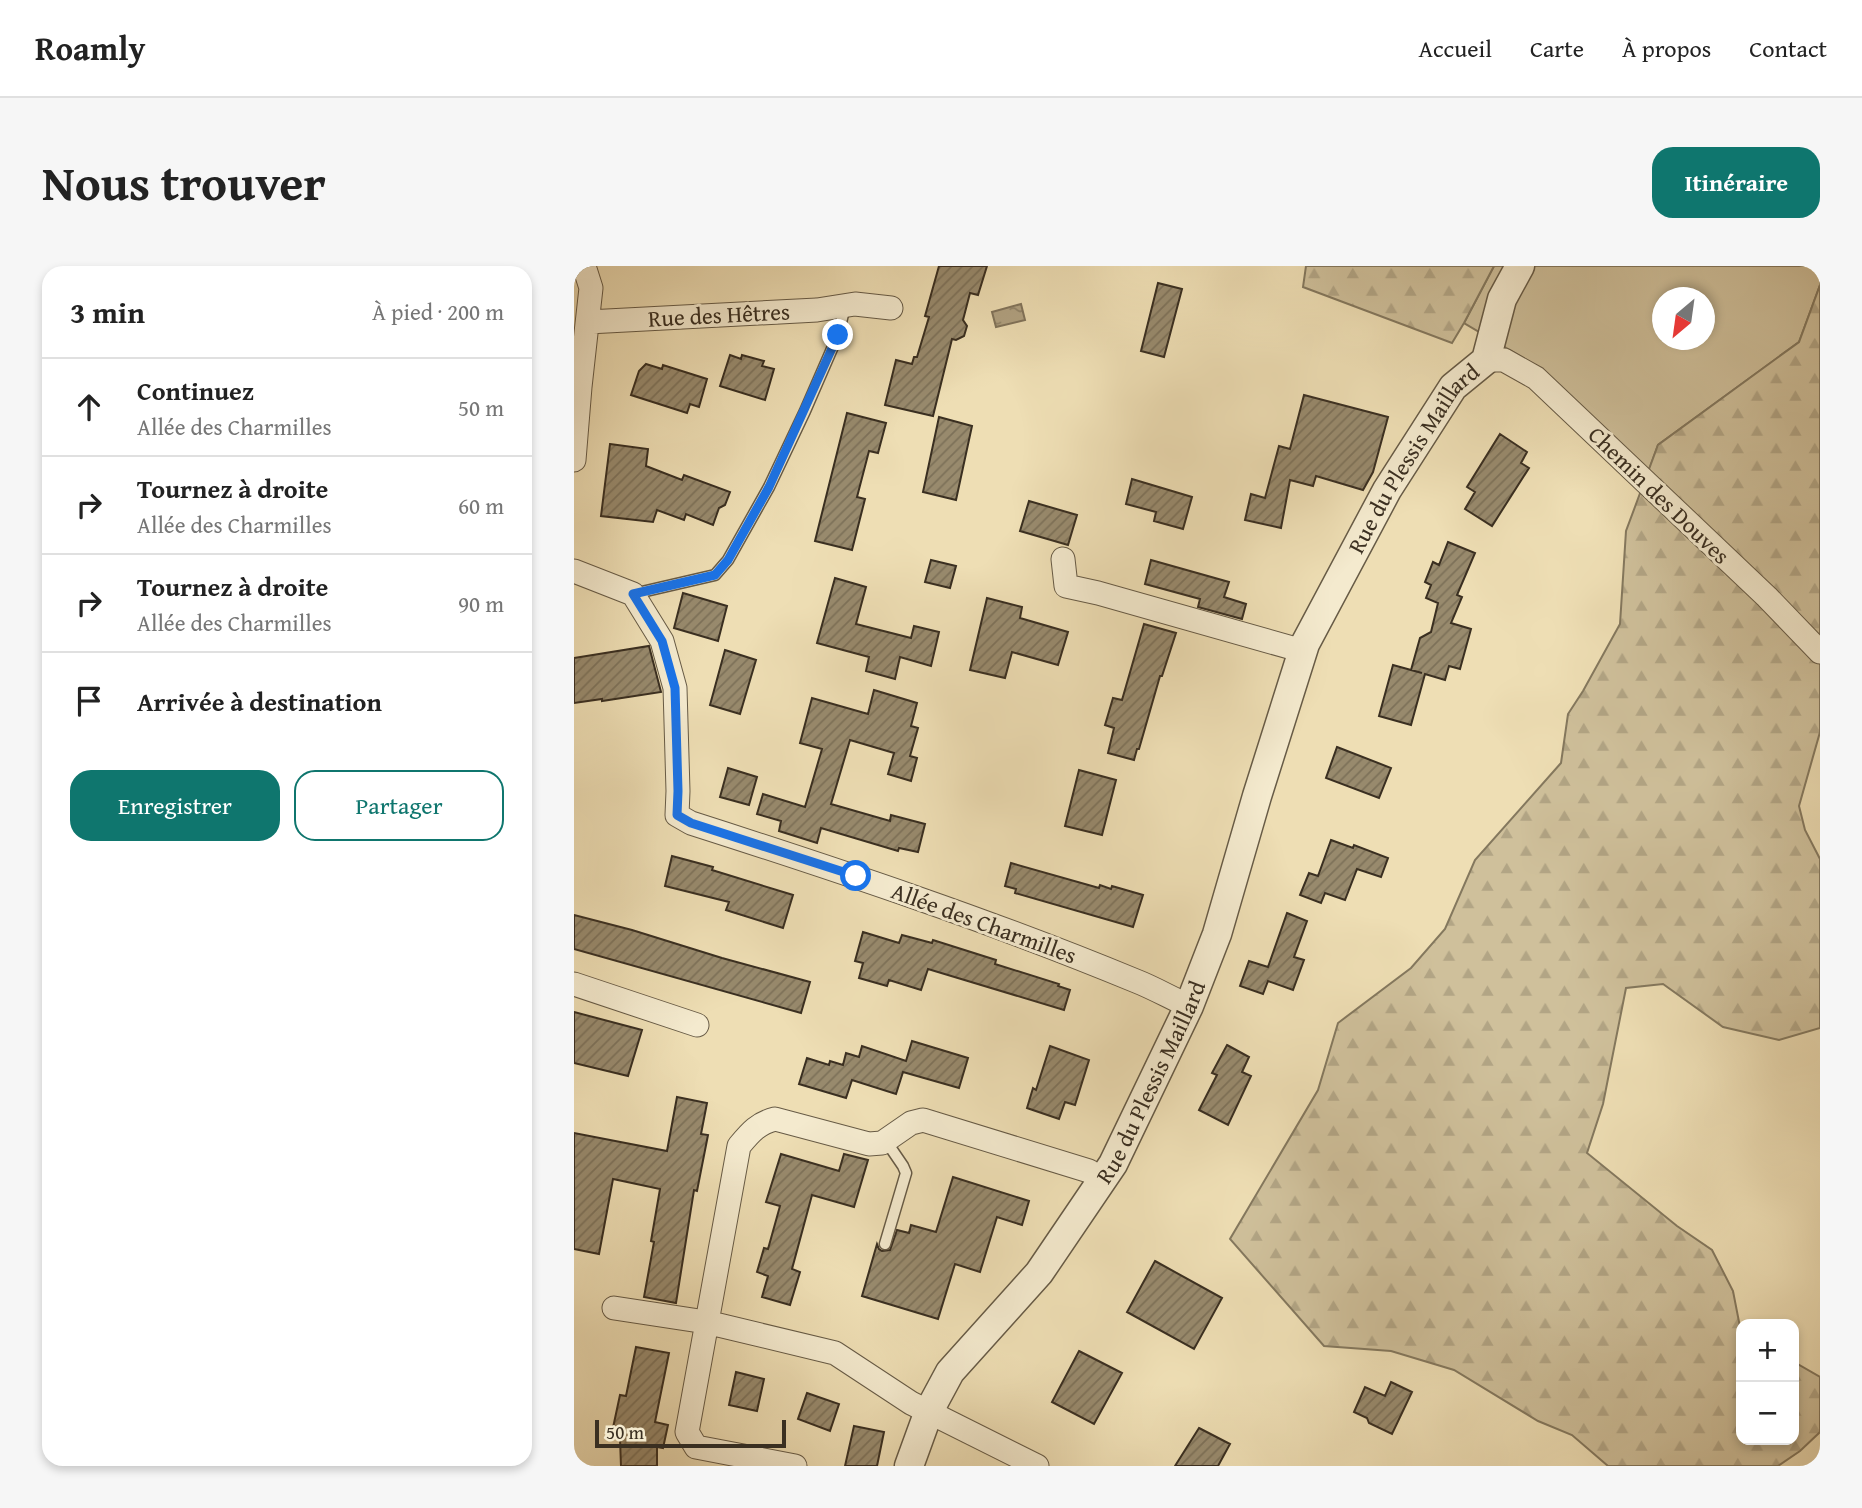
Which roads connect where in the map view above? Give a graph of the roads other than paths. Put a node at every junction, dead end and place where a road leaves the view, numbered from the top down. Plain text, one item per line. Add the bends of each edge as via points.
1 (584, 266) edge
2 (1520, 266) edge
3 (845, 306) junction
4 (891, 308) dead end
5 (588, 322) junction
6 (1486, 360) junction
7 (574, 460) edge
8 (1063, 559) dead end
9 (574, 571) edge
10 (633, 594) junction
11 (1303, 651) junction
12 (1820, 652) edge
13 (574, 984) edge
14 (1189, 1006) junction
15 (697, 1025) dead end
16 (886, 1140) junction
17 (1102, 1180) junction
18 (885, 1244) dead end
19 (614, 1308) dead end
20 (706, 1322) junction
21 (929, 1411) junction
22 (795, 1466) edge
23 (909, 1466) edge
24 (1037, 1466) edge

1 - 5 street via 591,288
2 - 6 street, Rue du Plessis Maillard via 1502,299
3 - 4 street, Rue des Hêtres
3 - 5 street, Rue des Hêtres
3 - 10 lane via 838,335 805,411 728,560 715,575
5 - 7 street
6 - 11 street, Rue du Plessis Maillard via 1453,387 1387,490
6 - 12 street, Chemin des Douves via 1504,360 1536,378
8 - 11 street via 1066,586
9 - 10 street
10 - 14 street, Allée des Charmilles via 662,641 675,688 677,815 1029,939
11 - 14 street, Rue du Plessis Maillard via 1217,934
13 - 15 street
14 - 17 street, Rue du Plessis Maillard
16 - 17 street via 923,1120 1089,1171
16 - 18 lane via 906,1174
16 - 20 street via 869,1144 775,1119 750,1132 739,1146
17 - 21 street, Rue du Plessis Maillard via 1039,1273 950,1371
19 - 20 street
20 - 21 street via 835,1353
20 - 22 street via 687,1432 696,1447
21 - 23 street, Rue du Plessis Maillard
21 - 24 street

